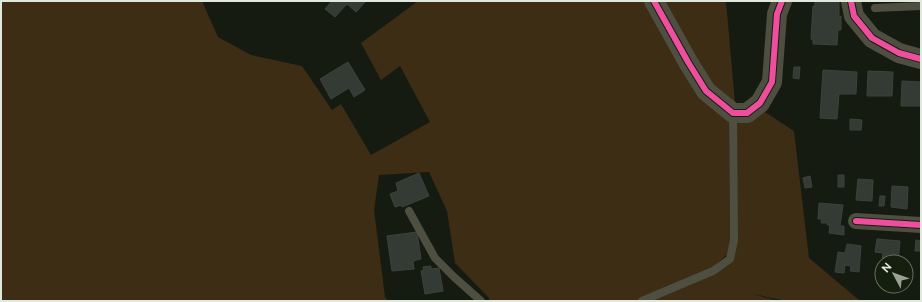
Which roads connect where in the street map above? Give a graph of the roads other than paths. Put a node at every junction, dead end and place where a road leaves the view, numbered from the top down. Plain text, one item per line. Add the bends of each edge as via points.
1 (654, 1) edge
2 (782, 1) edge
3 (851, 1) edge
4 (921, 6) edge
5 (875, 8) dead end
6 (921, 59) edge
7 (733, 113) junction
8 (409, 211) dead end
9 (856, 221) dead end
10 (921, 226) edge
11 (481, 301) edge
12 (642, 301) edge

1 - 7 street via 706,91
2 - 7 street via 777,14 772,82 760,103 747,113
3 - 6 street via 854,16 872,38 899,53
4 - 5 lane
7 - 12 lane via 734,240 730,259 713,271
8 - 11 lane via 435,258
9 - 10 street

